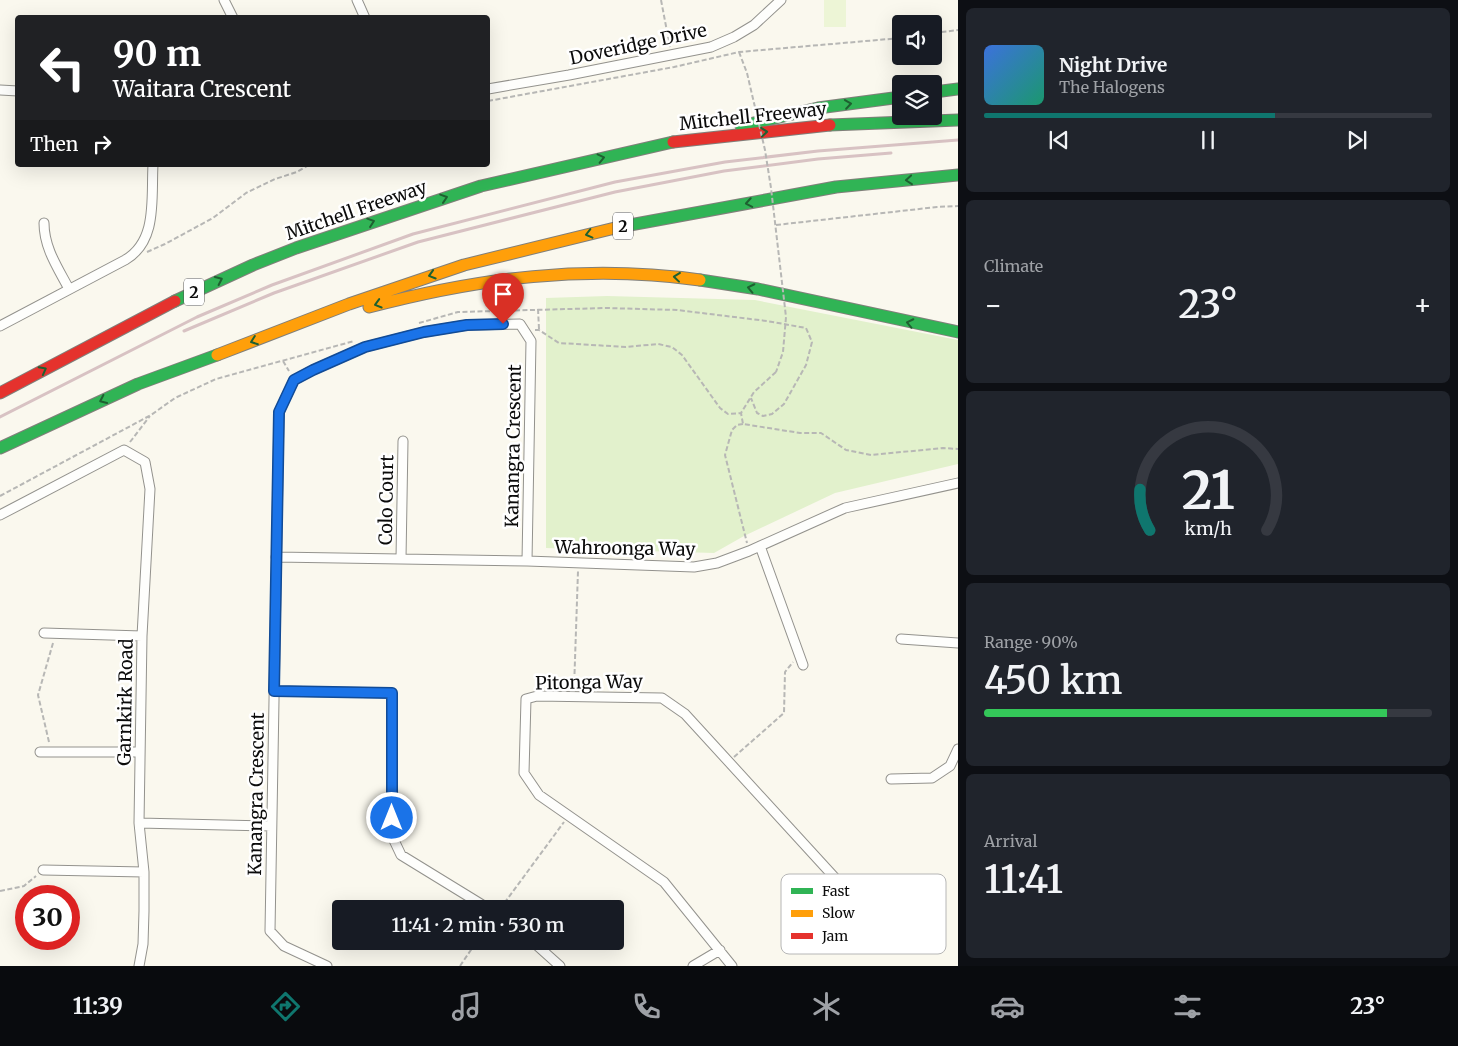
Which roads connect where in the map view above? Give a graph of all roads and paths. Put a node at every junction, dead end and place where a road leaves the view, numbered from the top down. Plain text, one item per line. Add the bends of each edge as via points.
1 (224, 0) edge
2 (357, 0) edge
3 (661, 0) edge
4 (781, 0) edge
5 (232, 15) edge
6 (364, 15) edge
7 (958, 30) edge
8 (942, 32) edge
9 (892, 39) edge
10 (739, 52) junction
11 (672, 55) junction
12 (674, 67) junction
13 (490, 89) edge
14 (958, 89) edge
15 (0, 90) edge
16 (15, 91) edge
17 (942, 91) edge
18 (892, 98) edge
19 (490, 101) edge
20 (958, 120) edge
21 (681, 140) junction
22 (153, 167) edge
23 (306, 167) edge
24 (958, 175) edge
25 (958, 206) edge
26 (44, 223) dead end
27 (776, 225) junction
28 (144, 254) dead end
29 (69, 290) junction
30 (538, 309) dead end
31 (300, 324) junction
32 (0, 326) edge
33 (806, 328) dead end
34 (539, 330) junction
35 (526, 332) junction
36 (958, 332) edge
37 (283, 361) dead end
38 (294, 380) junction
39 (0, 393) edge
40 (751, 398) junction
41 (740, 413) junction
42 (743, 424) junction
43 (404, 440) dead end
44 (0, 448) edge
45 (958, 449) edge
46 (124, 450) junction
47 (958, 483) edge
48 (0, 496) edge
49 (0, 515) edge
50 (760, 546) junction
51 (749, 551) junction
52 (276, 557) junction
53 (401, 559) junction
54 (527, 561) junction
55 (578, 563) junction
56 (44, 633) dead end
57 (56, 634) junction
58 (142, 636) junction
59 (901, 639) dead end
60 (958, 643) edge
61 (799, 654) junction
62 (803, 664) dead end
63 (274, 691) junction
64 (573, 696) junction
65 (958, 748) edge
66 (40, 752) dead end
67 (51, 752) junction
68 (140, 752) junction
69 (728, 762) junction
70 (891, 779) dead end
71 (570, 815) junction
72 (139, 823) junction
73 (271, 826) junction
74 (43, 870) joint
75 (144, 872) junction
76 (831, 874) edge
77 (0, 891) edge
78 (474, 900) edge
79 (507, 900) edge
80 (471, 950) edge
81 (542, 950) edge
82 (720, 950) junction
83 (139, 966) edge
84 (327, 966) edge
85 (460, 966) edge
86 (560, 966) edge
87 (693, 966) edge
88 (732, 966) edge

1 - 5 street
2 - 6 street
3 - 11 path
4 - 11 street, Doveridge Drive via 754,25 734,37 700,50
7 - 8 path
9 - 10 path
10 - 12 path
10 - 27 path, bridge via 765,150
11 - 12 path
11 - 13 street, Doveridge Drive
12 - 19 path
14 - 17 highway
15 - 16 street
21 -> 18 highway via 818,108
21 -> 20 highway, Mitchell Freeway / 2 via 830,125
39 -> 21 highway, Mitchell Freeway / 2 via 181,298 296,248 481,186
22 - 29 street via 150,224 144,242 131,257
23 - 28 path via 246,193 213,218
24 -> 31 highway, 2 via 836,187 635,223 464,265
25 - 27 path
26 - 29 street via 49,250
27 - 40 path, bridge via 786,317 783,352 776,372
29 - 32 street
30 - 34 path
36 -> 31 highway via 725,283 676,276 603,272 472,282
31 -> 44 highway, 2 via 138,384
33 - 40 path via 812,342 806,365 784,404 772,414 763,416 757,413
34 - 35 path
34 - 41 path via 559,343 658,344 672,347 682,355 720,408 728,414
35 - 38 street via 520,324 467,325 424,332 365,347
35 - 54 street, Kanangra Crescent via 531,341
37 - 38 path
38 - 52 street, Kanangra Crescent via 279,412
40 - 41 path
41 - 42 path
42 - 45 path via 821,433 846,450 871,455
42 - 51 path via 732,430 725,455
43 - 53 street, Colo Court
46 - 48 path via 151,414
46 - 49 street
46 - 58 street, Garnkirk Road via 145,462 150,488
47 - 50 street, Wahroonga Way via 845,508
50 - 51 street, Wahroonga Way
50 - 61 street
51 - 55 street, Wahroonga Way via 717,563 694,567
52 - 53 street, Wahroonga Way
52 - 63 street, Kanangra Crescent
53 - 54 street, Wahroonga Way
54 - 55 street, Wahroonga Way
55 - 64 path
56 - 57 street
57 - 58 street
57 - 67 path via 38,695
58 - 68 street, Garnkirk Road
59 - 60 street
61 - 62 street
61 - 69 path via 785,672 784,713
63 - 73 street, Kanangra Crescent
63 - 78 street via 392,693 392,836 401,855
64 - 69 street, Pitonga Way via 662,698 685,714
64 - 71 street, Pitonga Way via 526,699 524,773 539,795
65 - 70 street via 950,766 932,778
66 - 67 street
67 - 68 street
68 - 72 street, Garnkirk Road
69 - 76 street, Pitonga Way
71 - 79 path
71 - 82 street, Pitonga Way via 664,882
72 - 73 street
72 - 75 street, Garnkirk Road
73 - 84 street, Kanangra Crescent via 270,931 284,946
74 - 75 street
74 - 77 path via 24,886
75 - 83 street, Garnkirk Road via 143,944
80 - 85 path
81 - 86 street
82 - 87 street
82 - 88 street, Pitonga Way

